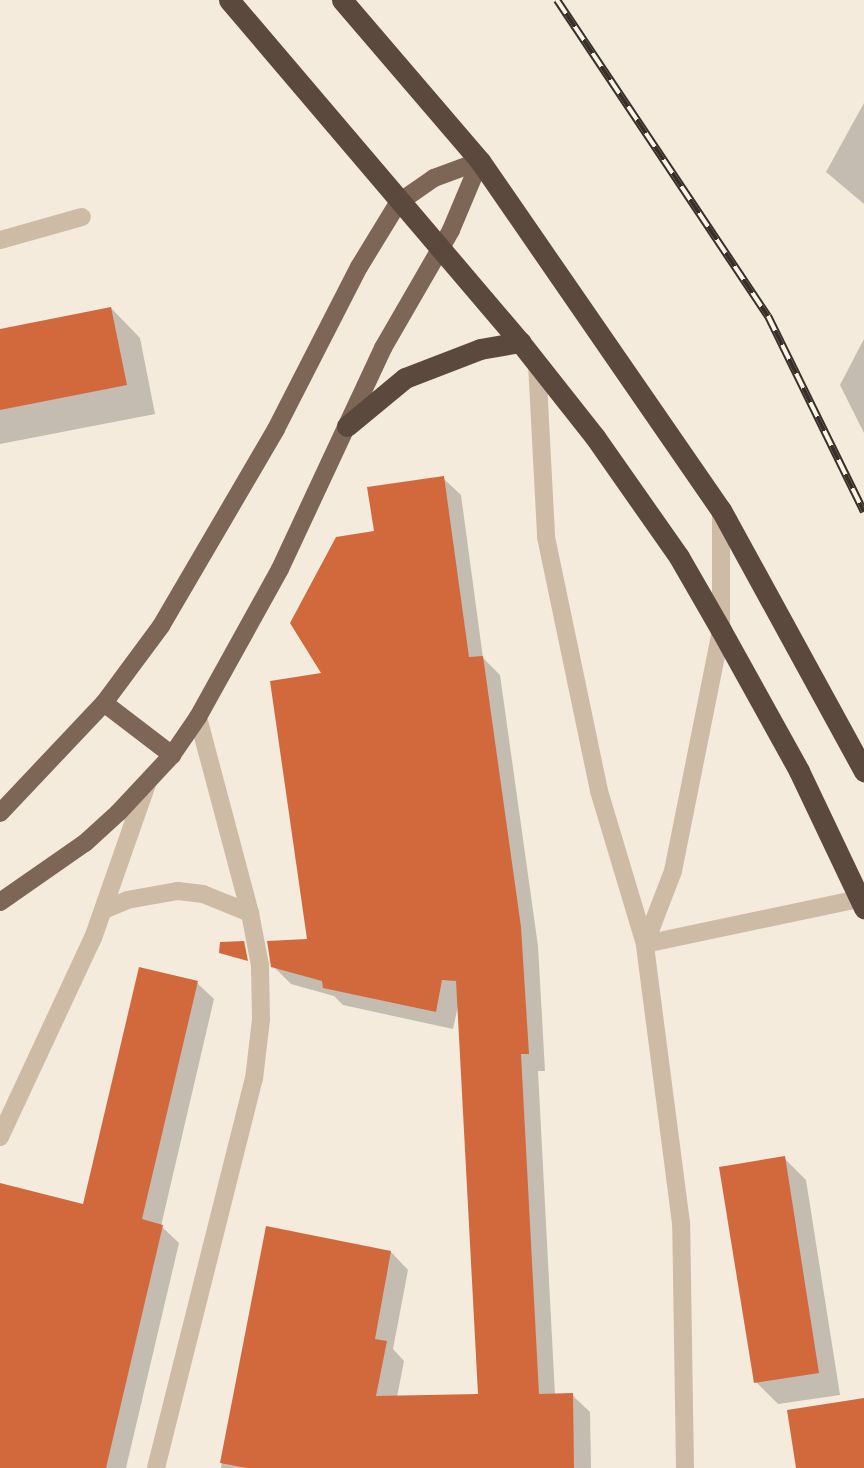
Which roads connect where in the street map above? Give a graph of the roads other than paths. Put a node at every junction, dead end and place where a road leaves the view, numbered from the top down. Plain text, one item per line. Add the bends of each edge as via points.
1 (229, 0) edge
2 (342, 0) edge
3 (480, 161) junction
4 (398, 203) junction
5 (82, 217) dead end
6 (0, 240) edge
7 (439, 249) junction
8 (520, 342) junction
9 (537, 363) junction
10 (346, 426) junction
11 (722, 510) junction
12 (721, 630) junction
13 (104, 703) junction
14 (198, 718) junction
15 (173, 755) junction
16 (864, 771) edge
17 (147, 785) junction
18 (0, 813) edge
19 (0, 902) edge
20 (863, 902) edge
21 (104, 910) junction
22 (250, 913) junction
23 (645, 944) junction
24 (0, 1137) edge
25 (156, 1468) edge
26 (685, 1468) edge

1 - 4 highway
2 - 3 highway
3 - 4 main road via 434,178
3 - 7 main road
3 - 11 highway
4 - 7 highway
4 - 13 main road via 205,552 160,626
5 - 6 street
7 - 8 highway
7 - 10 main road via 383,348
8 - 9 highway
8 - 10 highway via 480,349 405,378
9 - 12 highway via 679,557
9 - 23 street via 546,537 599,791
10 - 14 main road via 280,569
11 - 12 street
11 - 16 highway
12 - 20 highway via 799,771
12 - 23 street via 673,871
13 - 15 main road
13 - 18 main road
14 - 15 main road
14 - 22 street
15 - 17 main road
17 - 19 main road via 85,843
17 - 21 street
20 - 23 street
21 - 22 street via 127,900 178,891 204,894
21 - 24 street
22 - 25 street via 260,965 261,1019 254,1079
23 - 26 street via 681,1223

